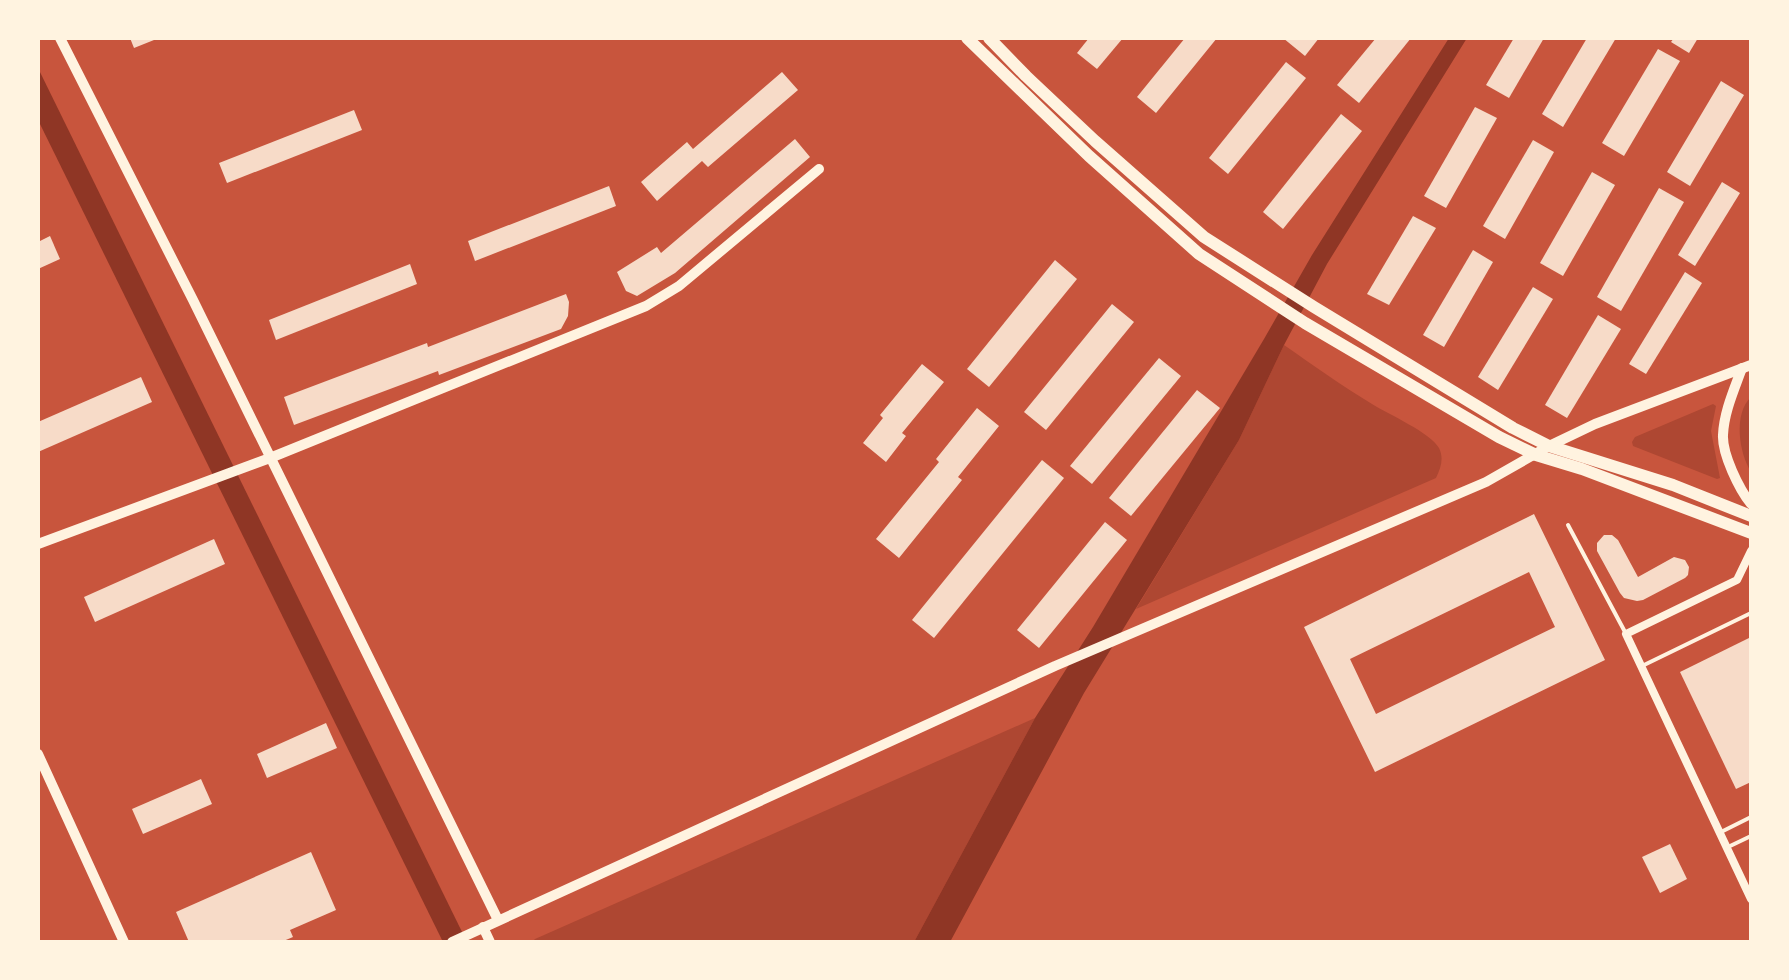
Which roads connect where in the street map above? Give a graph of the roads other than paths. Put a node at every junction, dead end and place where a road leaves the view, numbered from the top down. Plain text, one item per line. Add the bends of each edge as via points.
1 (60, 38) edge
2 (967, 38) edge
3 (989, 38) edge
4 (819, 169) dead end
5 (1746, 366) edge
6 (1549, 446) junction
7 (1536, 455) junction
8 (270, 458) junction
9 (1751, 504) edge
10 (1751, 516) edge
11 (1568, 525) dead end
12 (1751, 533) edge
13 (38, 544) edge
14 (1751, 551) edge
15 (1751, 613) edge
16 (1626, 634) junction
17 (1641, 666) junction
18 (38, 754) edge
19 (1751, 817) edge
20 (1718, 833) junction
21 (1751, 836) edge
22 (1726, 848) junction
23 (1751, 899) edge
24 (498, 920) junction
25 (479, 929) junction
26 (124, 942) edge
27 (452, 942) edge
28 (490, 942) edge

1 - 8 street
2 - 7 main road via 1199,254 1305,323
3 - 6 main road via 1204,237
4 - 8 street via 679,286 646,306
5 - 6 street
5 - 9 street via 1722,438 1731,469
6 - 7 street
6 - 10 main road
7 - 12 main road
7 - 24 street via 1486,482 1055,666
8 - 13 street
8 - 24 street
11 - 16 lane
14 - 16 street via 1737,580
15 - 17 lane
16 - 17 street
17 - 20 street
18 - 26 street
19 - 20 lane
20 - 22 street
21 - 22 lane
22 - 23 street
24 - 25 street
25 - 27 street
25 - 28 street

